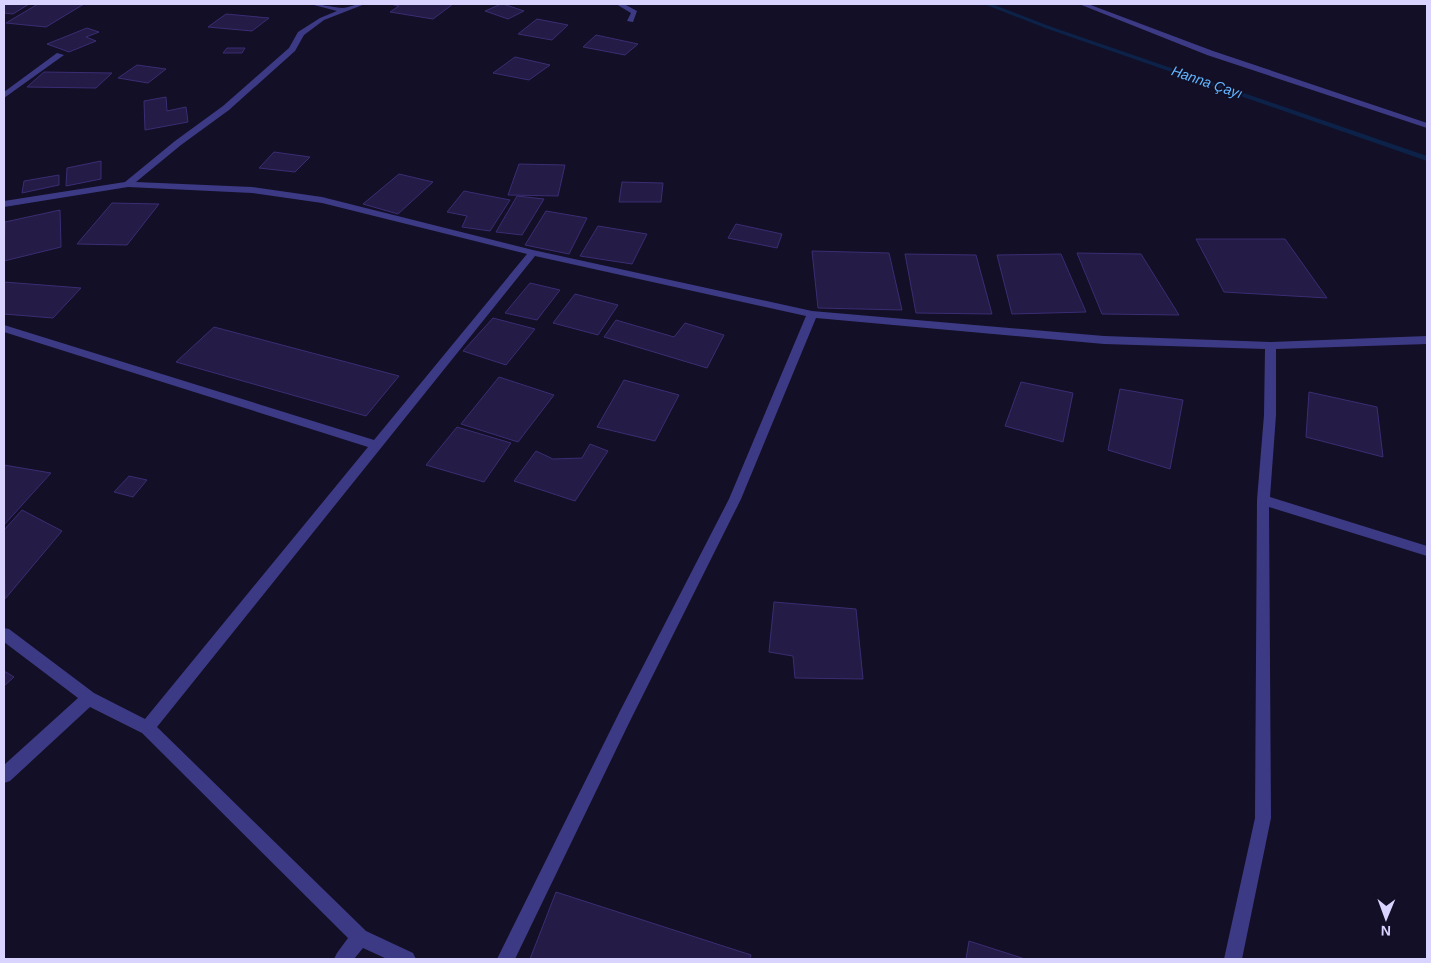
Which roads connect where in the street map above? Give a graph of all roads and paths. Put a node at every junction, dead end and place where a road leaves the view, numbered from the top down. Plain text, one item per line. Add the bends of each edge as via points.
1 (313, 4) edge
2 (362, 4) edge
3 (619, 4) edge
4 (1082, 4) edge
5 (343, 10) junction
6 (631, 21) dead end
7 (60, 55) dead end
8 (4, 96) edge
9 (1427, 126) edge
10 (128, 184) junction
11 (4, 204) edge
12 (534, 253) junction
13 (812, 314) junction
14 (4, 328) edge
15 (1427, 340) edge
16 (1270, 346) junction
17 (378, 445) junction
18 (1264, 500) junction
19 (1427, 551) edge
20 (4, 634) edge
21 (89, 698) junction
22 (148, 728) junction
23 (4, 775) edge
24 (360, 936) junction
25 (343, 959) edge
26 (407, 959) edge
27 (506, 959) edge
28 (1232, 959) edge

1 - 5 street
2 - 5 street
3 - 6 street via 634,12
4 - 9 street via 1210,53
5 - 10 street via 322,19 301,34 292,49 226,108
7 - 8 street
10 - 11 street
10 - 12 street via 252,190 322,200
12 - 13 street
12 - 17 street
13 - 16 street via 1104,340
13 - 27 street via 735,499
14 - 17 street
15 - 16 street
16 - 18 street via 1270,415
17 - 22 street
18 - 19 street
18 - 28 street via 1263,818
20 - 21 street
21 - 22 street
21 - 23 street
22 - 24 street
24 - 25 street
24 - 26 street

